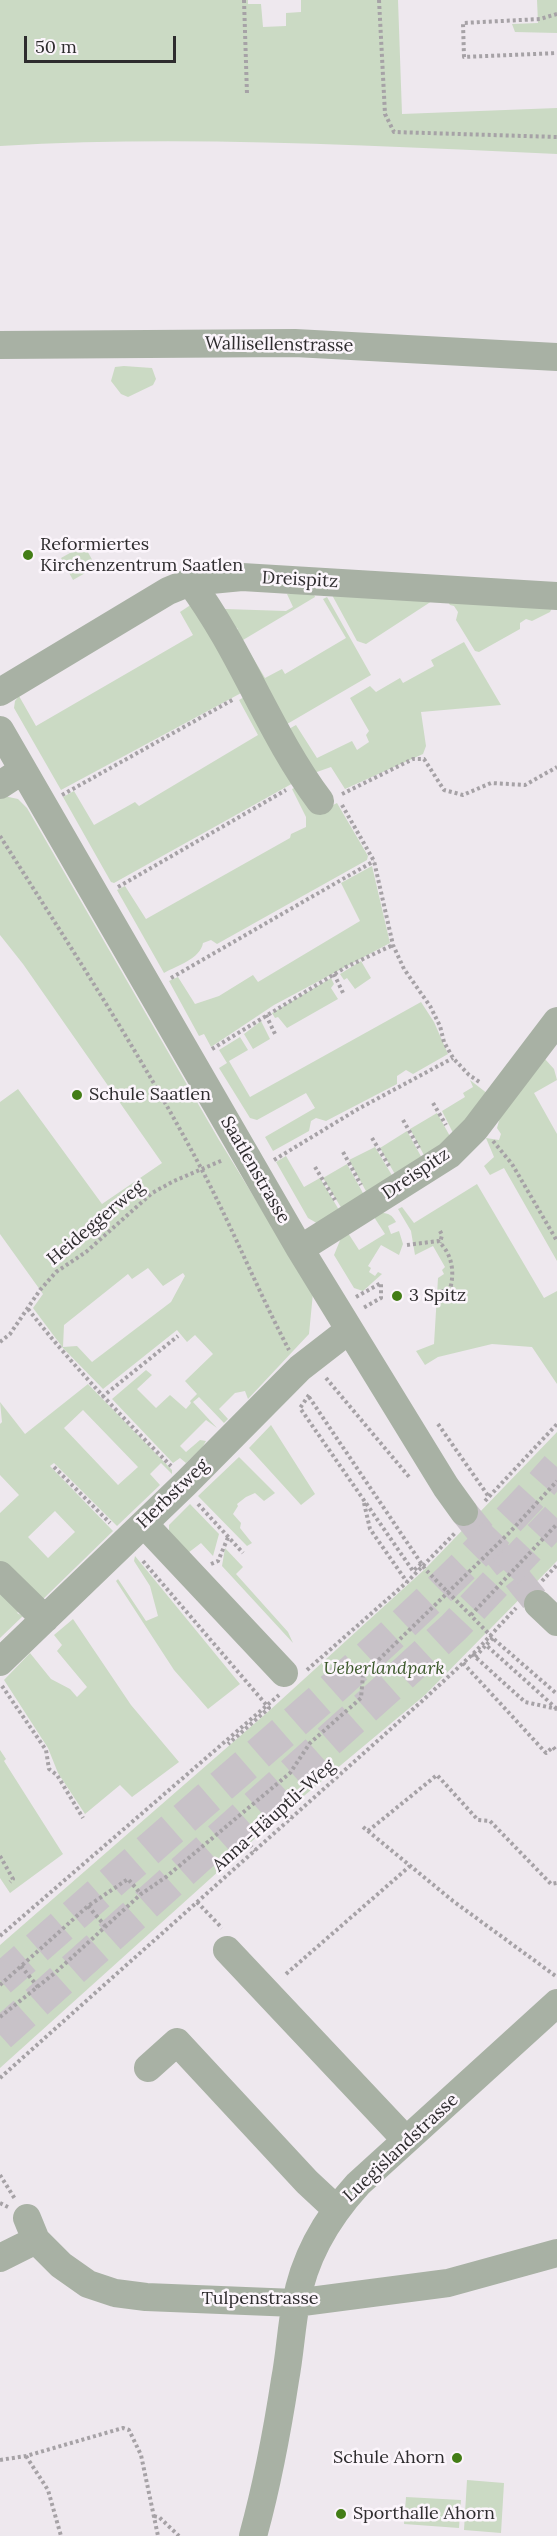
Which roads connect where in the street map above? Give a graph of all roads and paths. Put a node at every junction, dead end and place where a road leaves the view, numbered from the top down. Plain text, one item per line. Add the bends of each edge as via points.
1 (244, 0) edge
2 (379, 0) edge
3 (557, 14) edge
4 (557, 53) edge
5 (247, 94) dead end
6 (557, 137) edge
7 (0, 345) edge
8 (557, 357) edge
9 (190, 582) junction
10 (557, 596) edge
11 (254, 688) junction
12 (0, 692) edge
13 (0, 730) edge
14 (557, 767) edge
15 (12, 778) edge
16 (312, 790) joint
17 (56, 798) dead end
18 (0, 836) edge
19 (374, 861) junction
20 (110, 892) dead end
21 (393, 945) junction
22 (334, 974) junction
23 (162, 983) dead end
24 (345, 995) dead end
25 (266, 1015) junction
26 (557, 1021) edge
27 (275, 1034) dead end
28 (204, 1055) dead end
29 (453, 1058) junction
30 (484, 1085) dead end
31 (403, 1120) dead end
32 (372, 1138) dead end
33 (492, 1138) dead end
34 (343, 1152) dead end
35 (232, 1156) dead end
36 (270, 1162) dead end
37 (315, 1167) dead end
38 (430, 1167) junction
39 (202, 1171) junction
40 (401, 1186) junction
41 (372, 1204) junction
42 (347, 1220) junction
43 (440, 1231) dead end
44 (557, 1241) edge
45 (440, 1243) junction
46 (407, 1245) dead end
47 (300, 1249) junction
48 (437, 1293) dead end
49 (353, 1299) dead end
50 (28, 1310) junction
51 (355, 1320) junction
52 (178, 1336) dead end
53 (0, 1342) edge
54 (292, 1356) dead end
55 (317, 1376) dead end
56 (102, 1397) junction
57 (432, 1416) dead end
58 (54, 1467) dead end
59 (410, 1478) dead end
60 (557, 1481) edge
61 (189, 1490) junction
62 (489, 1497) dead end
63 (363, 1500) junction
64 (464, 1512) tunnel mouth
65 (144, 1524) junction
66 (557, 1524) edge
67 (112, 1525) dead end
68 (229, 1536) junction
69 (243, 1553) dead end
70 (141, 1559) dead end
71 (422, 1564) junction
72 (557, 1565) edge
73 (189, 1572) junction
74 (0, 1575) edge
75 (407, 1582) dead end
76 (448, 1592) junction
77 (538, 1604) edge
78 (471, 1616) junction
79 (45, 1620) junction
80 (493, 1638) junction
81 (485, 1646) junction
82 (473, 1655) junction
83 (0, 1662) edge
84 (463, 1663) junction
85 (284, 1673) dead end
86 (0, 1683) edge
87 (557, 1694) edge
88 (557, 1709) edge
89 (228, 1744) dead end
90 (557, 1752) edge
91 (283, 1816) dead end
92 (83, 1818) dead end
93 (292, 1818) junction
94 (363, 1827) dead end
95 (368, 1831) junction
96 (250, 1845) dead end
97 (255, 1851) junction
98 (0, 1856) edge
99 (410, 1866) junction
100 (10, 1882) dead end
101 (557, 1884) edge
102 (141, 1894) junction
103 (88, 1905) junction
104 (106, 1928) junction
105 (228, 1950) dead end
106 (21, 1966) junction
107 (286, 1974) dead end
108 (557, 1977) edge
109 (0, 1985) edge
110 (38, 1987) junction
111 (557, 2003) edge
112 (0, 2017) edge
113 (148, 2068) dead end
114 (0, 2078) edge
115 (406, 2140) junction
116 (336, 2209) junction
117 (557, 2253) edge
118 (0, 2258) edge
119 (296, 2303) junction
120 (26, 2456) junction
121 (0, 2460) edge
122 (153, 2516) junction
123 (61, 2536) edge
124 (158, 2536) edge
125 (179, 2536) edge
126 (253, 2536) edge

1 - 5 path
2 - 6 path via 385,114 394,132
3 - 4 path via 540,19 463,23 464,57
7 - 8 street, Wallisellenstrasse via 295,344
9 - 10 street, Dreispitz via 242,577
9 - 11 street
9 - 12 street, Dreispitz via 168,591
11 - 16 street
11 - 17 path
13 - 15 street, Saatlenstrasse
14 - 19 path via 525,785 491,783 463,795 444,790 424,759 413,759 344,794 336,794
15 - 47 street, Saatlenstrasse
16 - 20 path
18 - 39 path
19 - 21 path
19 - 23 path
21 - 22 path
21 - 29 path via 404,969 430,1006
22 - 24 path
22 - 25 path
25 - 27 path
25 - 28 path
26 - 38 street, Dreispitz via 475,1129 449,1155
29 - 30 path
29 - 36 path
31 - 38 path
32 - 40 path
33 - 44 path via 512,1164
34 - 41 path
35 - 39 path, Heideggerweg
37 - 42 path
38 - 40 street, Dreispitz
39 - 50 path, Heideggerweg via 152,1193 86,1252 56,1272
39 - 54 path
40 - 41 street, Dreispitz
41 - 42 street, Dreispitz
42 - 47 street, Dreispitz
43 - 45 path
45 - 46 path
45 - 48 path via 453,1268 453,1280 450,1289
47 - 51 street, Saatlenstrasse
49 - 51 path via 381,1283 381,1298
50 - 53 path, Heideggerweg
50 - 56 path
51 - 61 street, Herbstweg via 300,1368
51 - 64 street, Saatlenstrasse via 446,1487
52 - 56 path
55 - 59 path via 323,1375 329,1381
56 - 61 path
57 - 62 path
58 - 67 path
60 - 76 path
61 - 65 street, Herbstweg
61 - 68 path
63 - 71 path via 413,1571
63 - 71 path via 300,1408 309,1396
63 - 75 path via 370,1529
65 - 73 street
65 - 79 street, Herbstweg
66 - 78 path
68 - 69 path
68 - 73 path via 218,1561
70 - 89 path via 269,1708
71 - 76 path
72 - 77 path, Anna-Häuptli-Weg
73 - 85 street
74 - 79 street
76 - 78 path
76 - 102 path via 363,1675 361,1698 310,1743 290,1773
77 - 82 path, Anna-Häuptli-Weg
78 - 80 path
79 - 83 street, Herbstweg
80 - 81 path
80 - 87 path
81 - 82 path
81 - 88 path
82 - 84 path, Anna-Häuptli-Weg
82 - 88 path via 525,1702
84 - 90 path via 546,1753 553,1747
84 - 93 path, Anna-Häuptli-Weg
86 - 92 path via 46,1750 49,1769 57,1775
91 - 93 path
93 - 97 path, Anna-Häuptli-Weg
94 - 95 path
95 - 99 path
95 - 101 path via 436,1775 478,1820 490,1821 551,1884
96 - 97 path
97 - 114 path, Anna-Häuptli-Weg
98 - 100 path via 13,1879
99 - 107 path
99 - 108 path
102 - 103 path via 128,1879
102 - 104 path
103 - 104 path
103 - 106 path
104 - 110 path
105 - 115 street
106 - 109 path
106 - 110 path
110 - 112 path
111 - 115 street, Luegislandstrasse
113 - 116 street via 177,2042
115 - 116 street, Luegislandstrasse
116 - 119 street, Luegislandstrasse via 304,2269
117 - 119 street, Tulpenstrasse via 448,2283
118 - 119 street, Tulpenstrasse via 32,2229 66,2269 88,2284 115,2293
119 - 126 street, Luegislandstrasse via 283,2393
120 - 121 path
120 - 122 path via 123,2428 129,2430 141,2455
120 - 123 path via 48,2490
122 - 124 path
122 - 125 path

